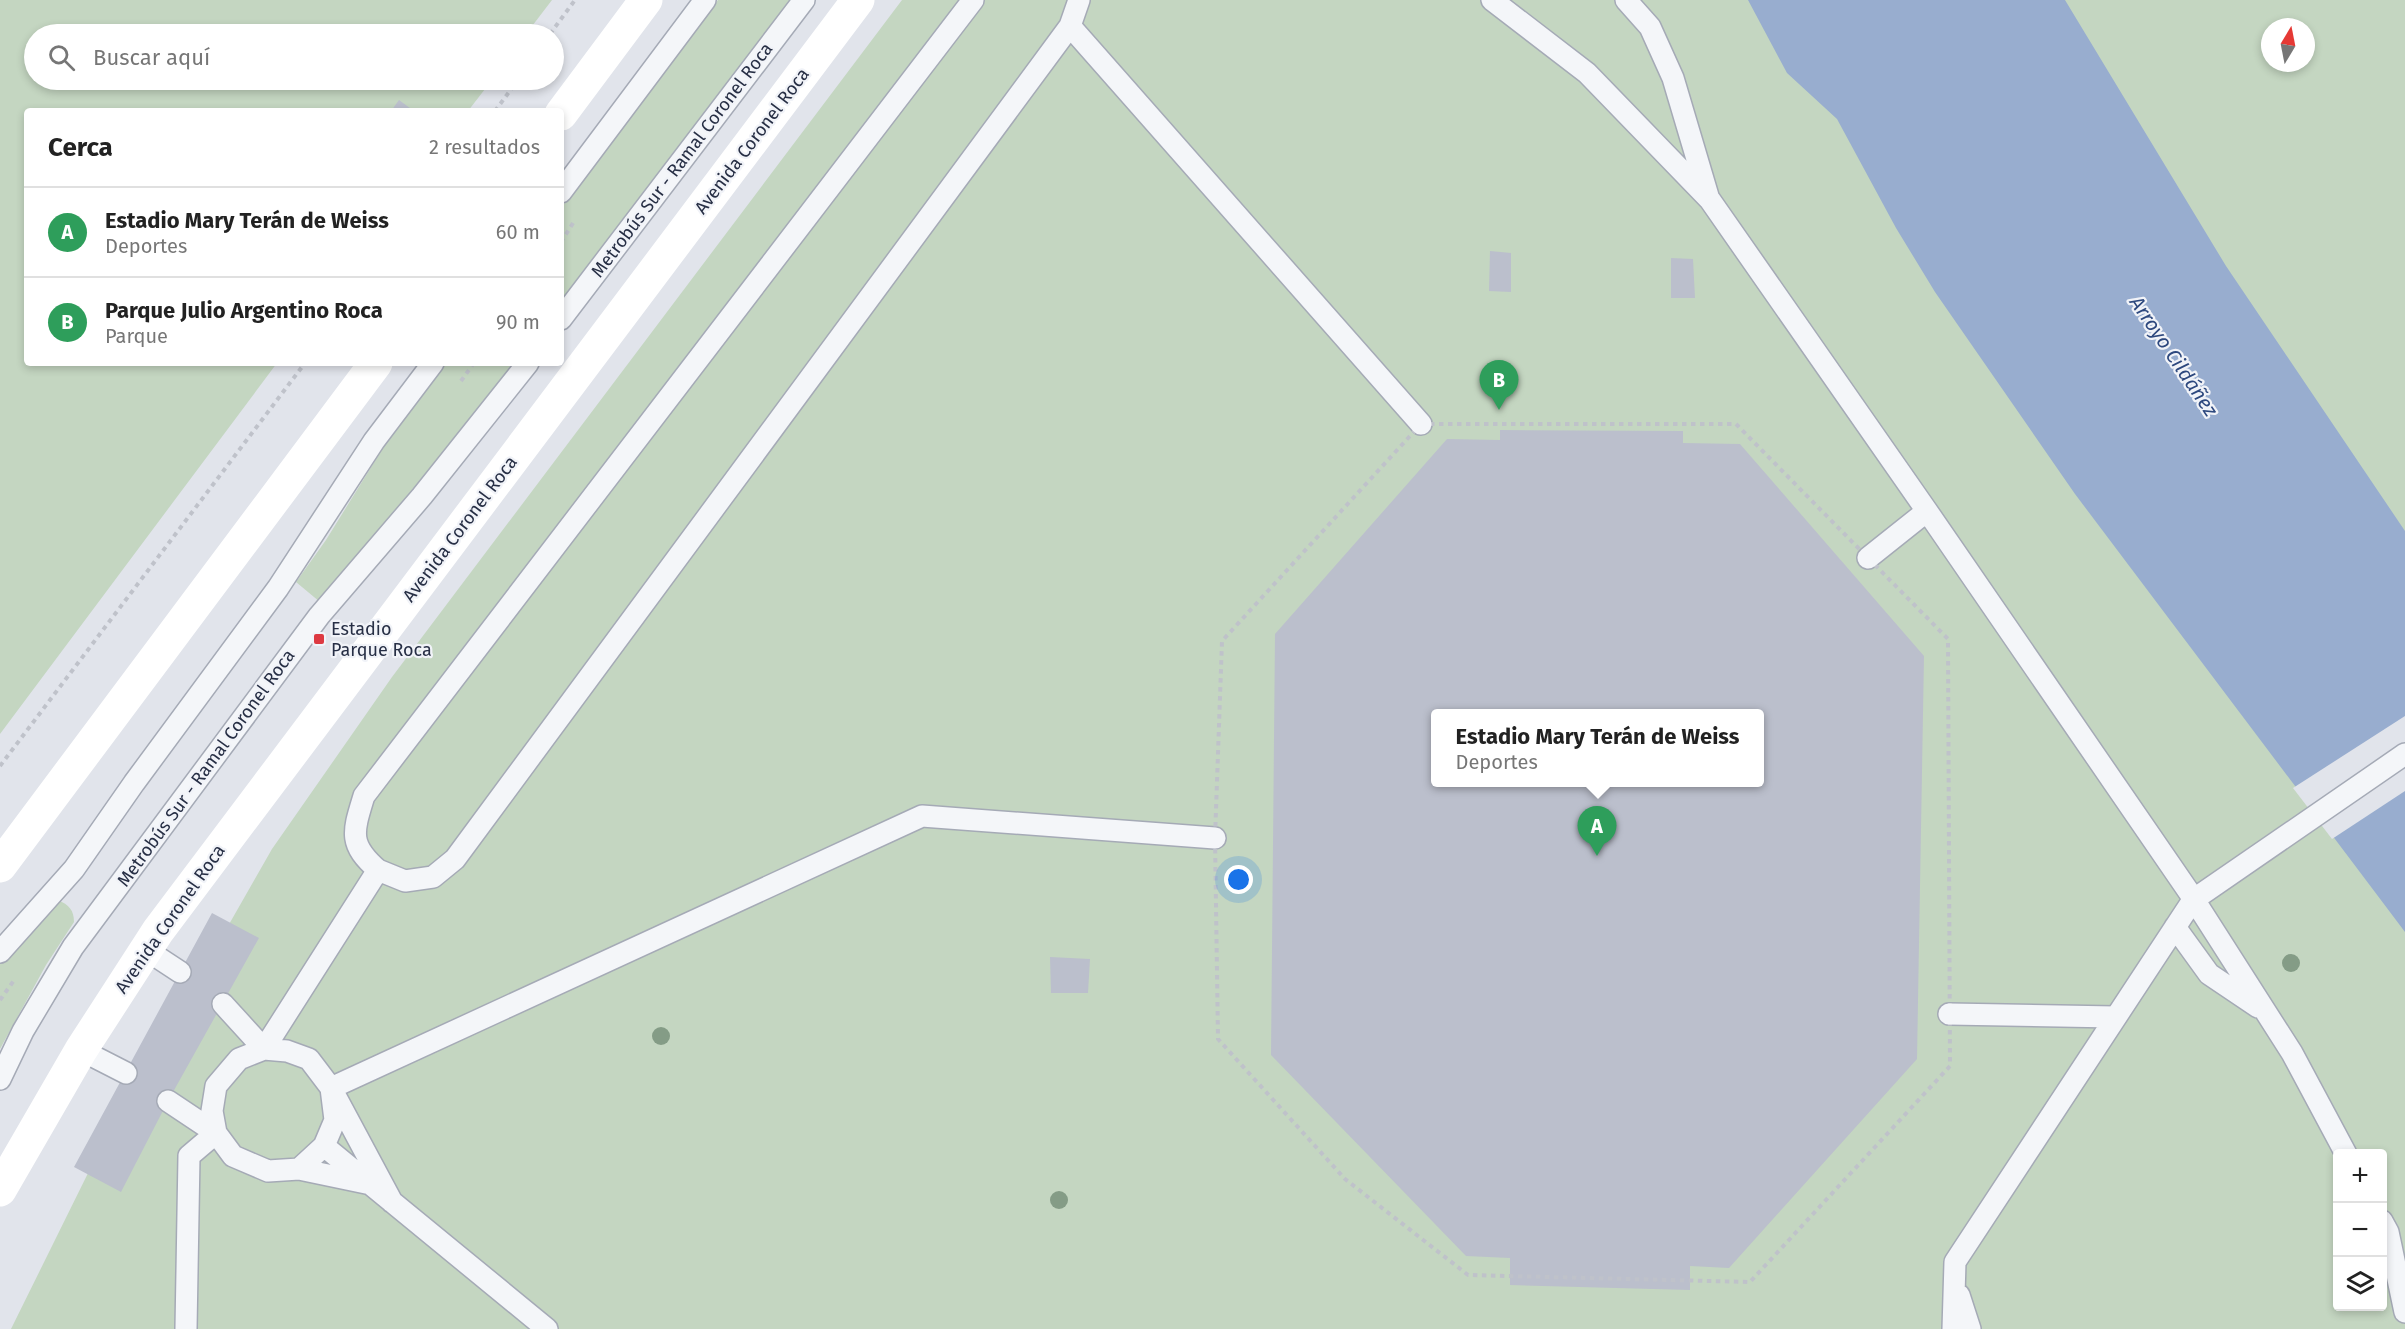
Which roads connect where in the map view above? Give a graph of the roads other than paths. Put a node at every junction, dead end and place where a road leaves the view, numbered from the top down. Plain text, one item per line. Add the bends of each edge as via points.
1 (646, 0) edge
2 (705, 0) edge
3 (804, 0) edge
4 (858, 0) edge
5 (973, 0) edge
6 (1079, 0) edge
7 (1492, 0) edge
8 (1626, 0) edge
9 (1070, 26) junction
10 (564, 110) edge
11 (564, 188) edge
12 (1710, 200) junction
13 (564, 315) edge
14 (374, 366) edge
15 (431, 366) edge
16 (526, 366) edge
17 (1421, 424) road end
18 (1927, 511) junction
19 (1868, 558) road end
20 (2405, 754) edge
21 (1215, 838) road end
22 (0, 866) edge
23 (378, 870) junction
24 (2193, 900) junction
25 (2175, 927) junction
26 (145, 949) junction
27 (0, 952) edge
28 (180, 972) dead end
29 (223, 1004) dead end
30 (2266, 1012) junction
31 (1949, 1014) road end
32 (2115, 1017) junction
33 (264, 1048) junction
34 (81, 1050) junction
35 (126, 1073) dead end
36 (0, 1079) edge
37 (331, 1088) junction
38 (168, 1101) dead end
39 (216, 1133) junction
40 (324, 1146) junction
41 (2343, 1149) edge
42 (299, 1169) junction
43 (369, 1184) junction
44 (0, 1190) edge
45 (392, 1202) junction
46 (2387, 1230) edge
47 (1954, 1283) junction
48 (2405, 1312) edge
49 (186, 1329) edge
50 (547, 1329) edge
51 (1953, 1329) edge
52 (1970, 1329) edge

1 - 10 main road
2 - 11 lane
3 - 13 lane, Metrobús Sur - Ramal Coronel Roca
4 - 26 main road, Avenida Coronel Roca
5 - 23 lane via 364,796 354,829 361,855
6 - 9 lane
7 - 12 lane via 1587,73
8 - 12 lane via 1650,27 1673,78
9 - 17 lane
9 - 23 lane via 455,859 433,877 405,881
12 - 18 lane
14 - 22 main road
15 - 27 lane via 374,441 278,588 74,869
16 - 36 lane, Metrobús Sur - Ramal Coronel Roca via 319,616 73,947 23,1031
18 - 19 lane
18 - 24 lane
20 - 24 lane
21 - 37 lane via 922,816
23 - 33 lane
24 - 25 lane
24 - 30 lane
25 - 30 lane via 2209,974
25 - 32 lane
26 - 28 lane
26 - 34 main road, Avenida Coronel Roca
29 - 33 lane
30 - 41 lane
31 - 32 lane
32 - 47 lane via 1955,1262
33 - 37 lane via 309,1059
33 - 39 lane via 239,1059 216,1086 212,1111
34 - 35 lane
34 - 44 main road, Avenida Coronel Roca
37 - 40 lane via 335,1120
37 - 45 lane
38 - 39 lane
39 - 42 lane via 233,1156 268,1171
39 - 49 lane via 189,1156
40 - 42 lane
40 - 43 lane
42 - 43 lane
43 - 45 lane
45 - 50 lane
46 - 48 lane
47 - 51 lane
47 - 52 lane

